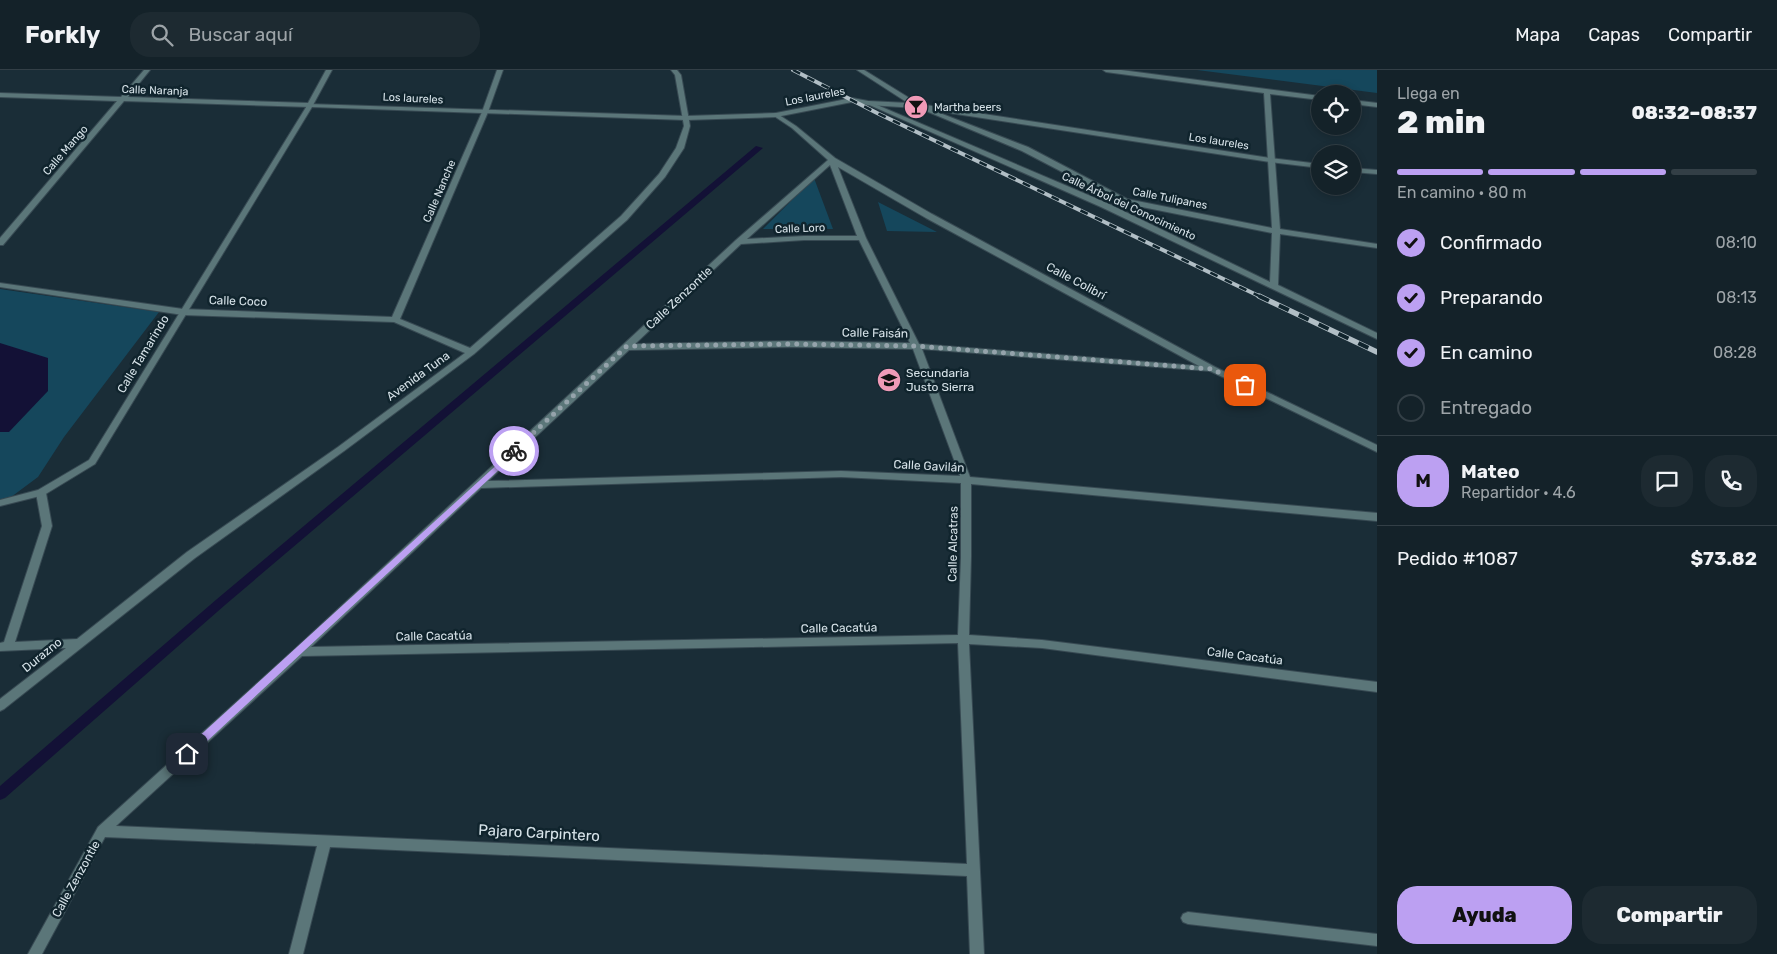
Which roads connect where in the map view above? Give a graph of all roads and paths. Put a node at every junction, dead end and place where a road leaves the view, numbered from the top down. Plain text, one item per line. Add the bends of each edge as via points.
1 (147, 70) edge
2 (330, 70) edge
3 (500, 70) edge
4 (674, 70) edge
5 (860, 70) edge
6 (1106, 70) edge
7 (1267, 93) junction
8 (0, 94) edge
9 (1311, 97) edge
10 (123, 99) junction
11 (868, 103) junction
12 (1361, 103) edge
13 (310, 104) junction
14 (1377, 105) edge
15 (918, 106) junction
16 (485, 112) junction
17 (776, 115) junction
18 (686, 118) junction
19 (832, 160) junction
20 (1270, 160) junction
21 (1311, 165) edge
22 (1361, 171) edge
23 (1377, 172) edge
24 (1276, 231) junction
25 (862, 238) junction
26 (739, 242) junction
27 (0, 243) edge
28 (1377, 246) edge
29 (0, 284) edge
30 (1274, 286) junction
31 (183, 312) junction
32 (395, 320) junction
33 (1377, 336) edge
34 (627, 346) junction
35 (916, 346) junction
36 (471, 352) junction
37 (1212, 369) junction
38 (1377, 449) edge
39 (966, 480) junction
40 (478, 484) junction
41 (41, 493) junction
42 (0, 503) edge
43 (1377, 517) edge
44 (963, 639) junction
45 (79, 643) junction
46 (4, 647) edge
47 (300, 652) junction
48 (1377, 687) edge
49 (0, 706) edge
50 (102, 831) junction
51 (325, 840) junction
52 (974, 870) junction
53 (1188, 918) dead end
54 (1377, 940) edge
55 (35, 954) edge
56 (296, 954) edge
57 (977, 954) edge

1 - 10 street, Calle Mango
2 - 13 street, Calle Tamarindo
3 - 16 street, Calle Nanche
4 - 18 street, Avenida Tuna via 678,75
5 - 15 street
6 - 7 street
7 - 9 street
7 - 20 street
8 - 10 street, Calle Naranja
10 - 13 street, Calle Naranja
10 - 27 street, Calle Mango
11 - 15 street, Los laureles
11 - 17 street, Los laureles via 852,100
11 - 30 street, Calle Árbol del Conocimiento via 1104,205
12 - 14 street
13 - 16 street, Los laureles
13 - 31 street, Calle Tamarindo
15 - 20 street, Los laureles
15 - 24 street, Calle Tulipanes via 1025,149 1125,201
16 - 18 street, Los laureles
16 - 32 street, Calle Nanche
17 - 18 street, Los laureles
17 - 19 street, Calle Colibrí
18 - 36 street, Avenida Tuna via 687,126 680,148 624,218
19 - 25 street, Calle Alcatras
19 - 26 street, Calle Zenzontle
19 - 37 street, Calle Colibrí
20 - 21 street, Los laureles
20 - 24 street
22 - 23 street
24 - 28 street, Calle Tulipanes
24 - 30 street
25 - 26 street, Calle Loro
25 - 35 street, Calle Alcatras
26 - 34 street, Calle Zenzontle
29 - 31 street, Calle Coco
30 - 33 street, Calle Árbol del Conocimiento
31 - 32 street, Calle Coco
31 - 41 street, Calle Tamarindo via 92,462
32 - 36 street, Calle Coco
34 - 35 street, Calle Faisán
34 - 40 street, Calle Zenzontle
35 - 37 street, Calle Faisán
35 - 39 street, Calle Alcatras
36 - 45 street, Avenida Tuna via 190,555
37 - 38 street, Calle Colibrí
39 - 40 street, Calle Gavilán via 841,474
39 - 43 street, Calle Gavilán
39 - 44 street, Calle Alcatras
40 - 47 street, Calle Zenzontle
41 - 42 street, Calle Tamarindo
41 - 46 street via 47,526
44 - 47 street, Calle Cacatúa
44 - 48 street, Calle Cacatúa via 1042,644
44 - 52 street, Calle Alcatras
45 - 46 street
45 - 49 street, Durazno
47 - 50 street, Calle Zenzontle
50 - 51 street, Pajaro Carpintero
50 - 55 street, Calle Zenzontle
51 - 52 street, Pajaro Carpintero
51 - 56 street
52 - 57 street, Calle Alcatras
53 - 54 street

